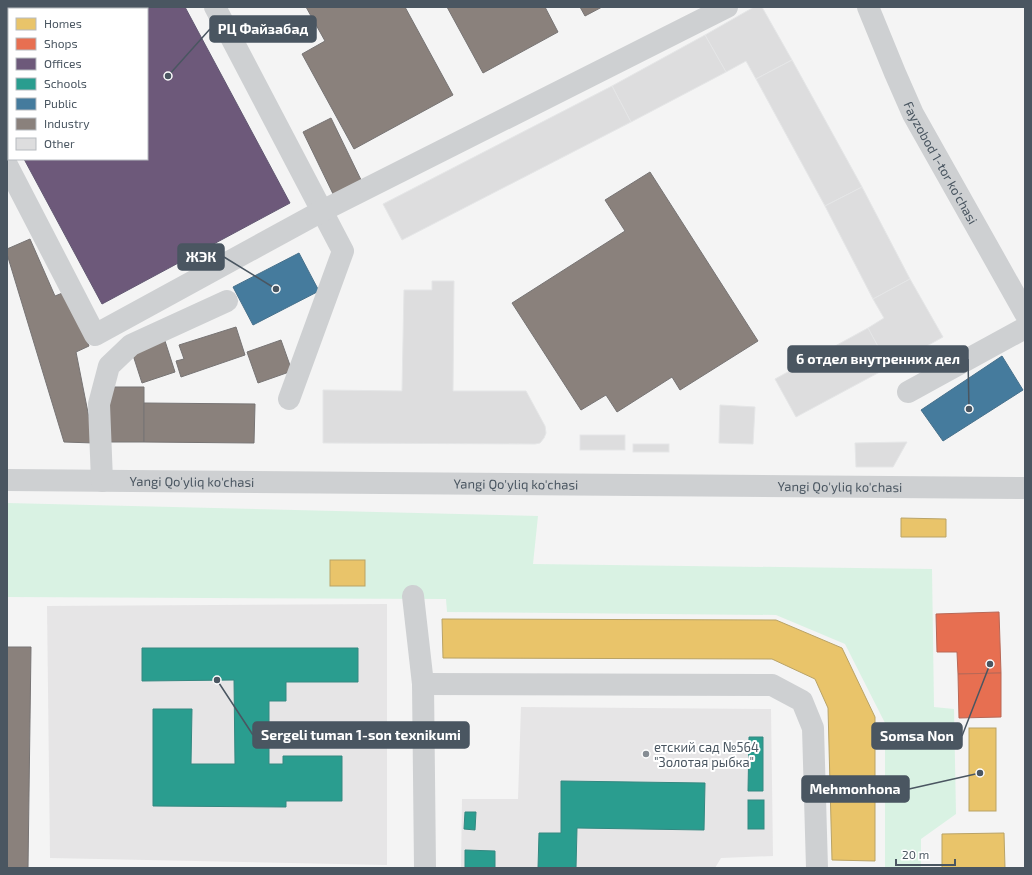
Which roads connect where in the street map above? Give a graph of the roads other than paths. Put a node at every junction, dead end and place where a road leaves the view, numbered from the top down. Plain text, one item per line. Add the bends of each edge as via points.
1 (215, 7) edge
2 (727, 7) edge
3 (868, 7) edge
4 (7, 165) edge
5 (322, 211) junction
6 (227, 301) dead end
7 (1025, 313) edge
8 (1025, 328) edge
9 (908, 392) dead end
10 (289, 399) dead end
11 (7, 480) edge
12 (102, 481) junction
13 (1025, 488) edge
14 (414, 596) dead end
15 (423, 684) junction
16 (425, 868) edge
17 (817, 868) edge

1 - 5 street
2 - 5 street
3 - 7 street, Fayzobod 1-tor ko'chasi via 913,114
4 - 5 street via 95,335
5 - 10 street via 343,251
6 - 12 street via 131,345 109,366 99,404
8 - 9 street
11 - 12 street, Yangi Qo'yliq ko'chasi
12 - 13 street, Yangi Qo'yliq ko'chasi
14 - 15 street
15 - 16 street
15 - 17 street via 772,685 802,701 813,728

